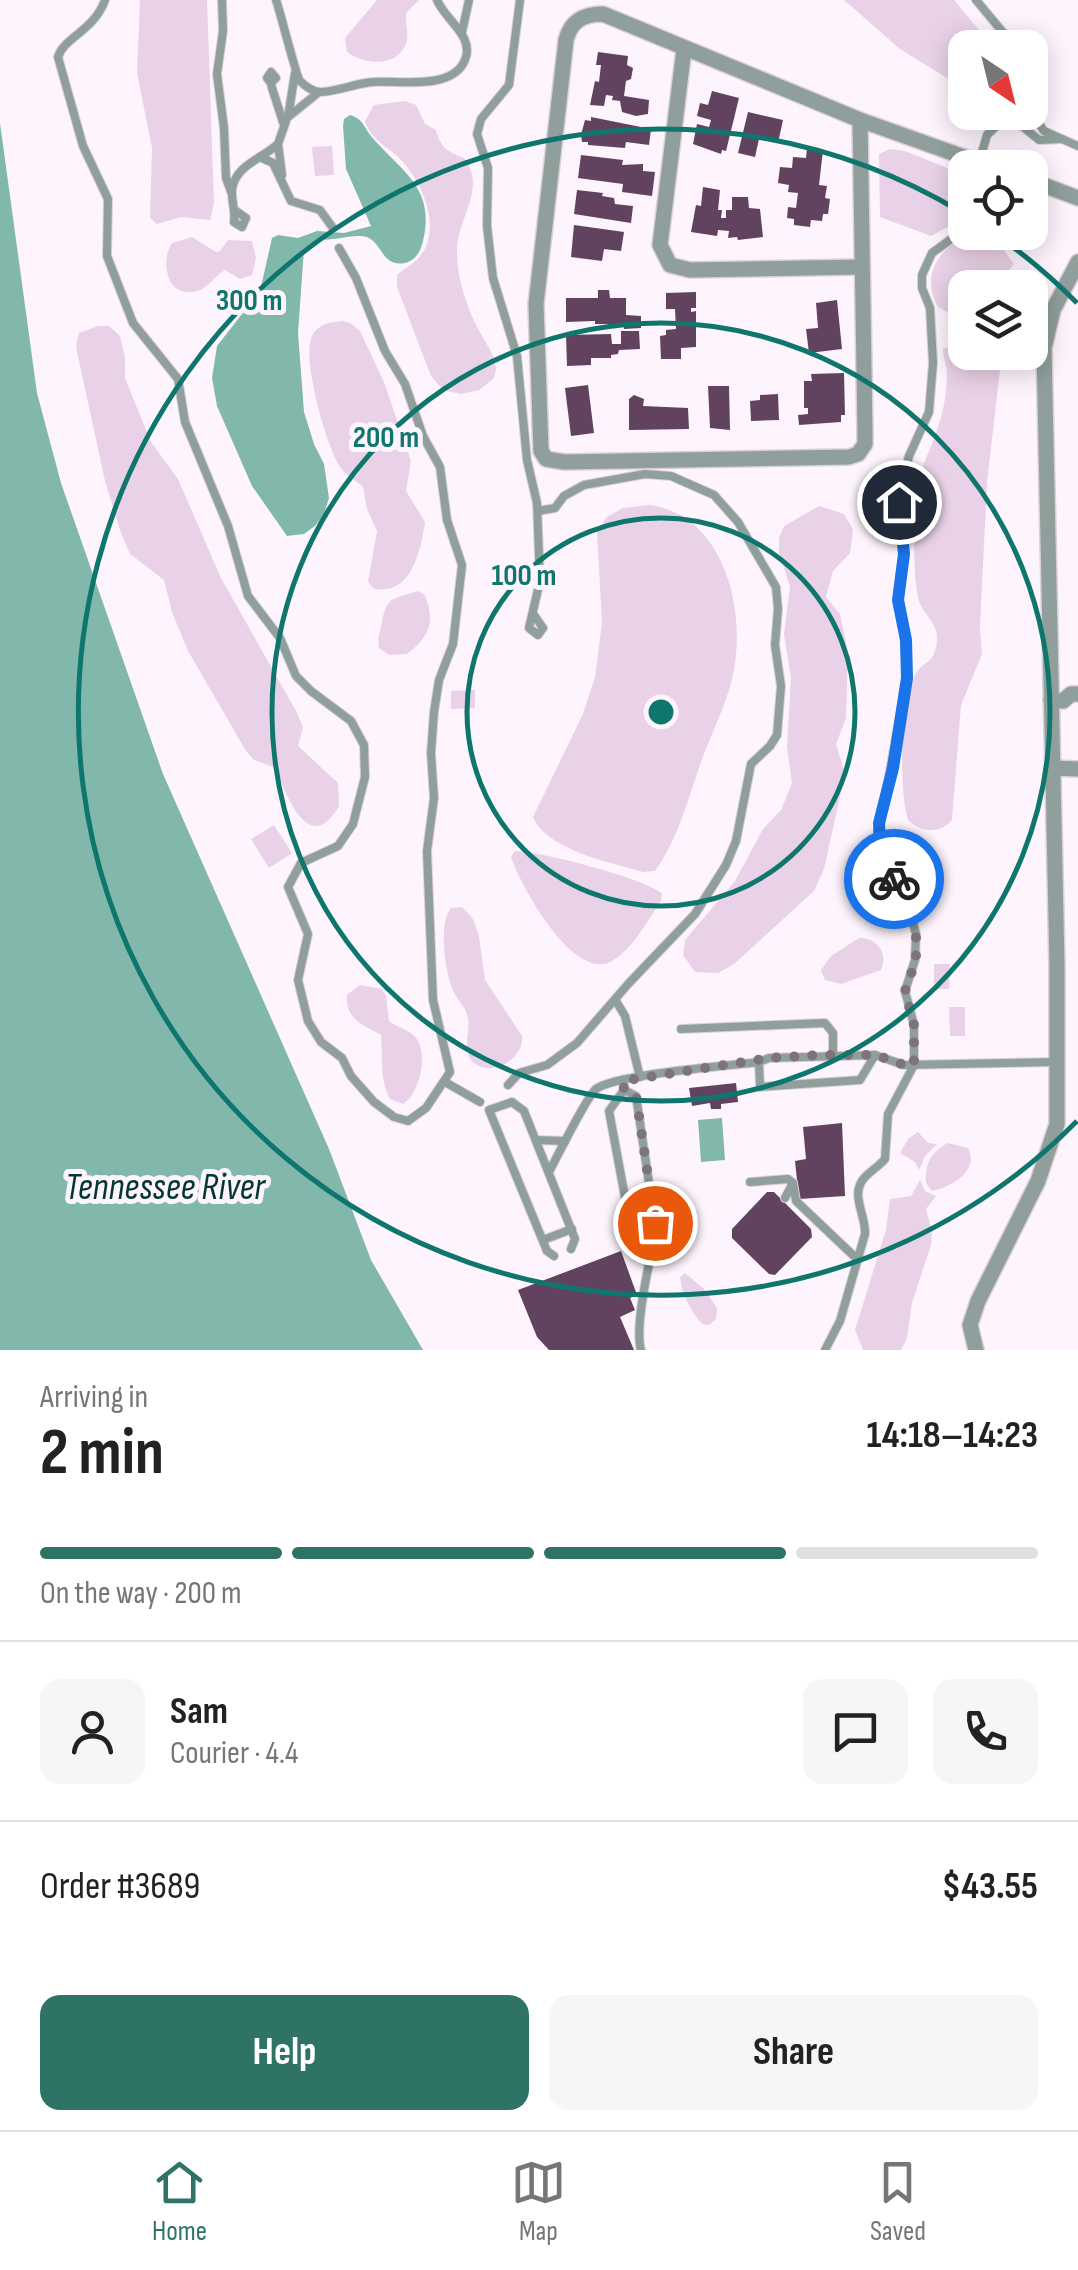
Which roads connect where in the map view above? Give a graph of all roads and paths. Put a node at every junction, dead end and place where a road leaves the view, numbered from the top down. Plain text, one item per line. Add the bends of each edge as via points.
1 (105, 0) edge
2 (222, 0) edge
3 (276, 0) edge
4 (438, 0) edge
5 (469, 0) edge
6 (520, 0) edge
7 (976, 0) edge
8 (458, 26) junction
9 (1001, 30) edge
10 (684, 49) junction
11 (294, 73) junction
12 (272, 83) dead end
13 (319, 92) junction
14 (860, 120) junction
15 (286, 121) junction
16 (1027, 130) edge
17 (1043, 130) edge
18 (1062, 139) junction
19 (278, 144) junction
20 (1078, 146) edge
21 (948, 153) edge
22 (260, 157) junction
23 (283, 182) junction
24 (1048, 187) edge
25 (232, 194) junction
26 (1078, 198) edge
27 (236, 211) dead end
28 (333, 228) dead end
29 (948, 241) edge
30 (340, 248) dead end
31 (1078, 262) edge
32 (862, 267) junction
33 (538, 511) junction
34 (534, 615) dead end
35 (1064, 698) edge
36 (1078, 710) edge
37 (1052, 768) junction
38 (1078, 769) edge
39 (616, 1000) junction
40 (681, 1029) dead end
41 (834, 1054) junction
42 (876, 1055) junction
43 (759, 1062) junction
44 (1058, 1062) junction
45 (914, 1065) junction
46 (640, 1077) junction
47 (445, 1082) junction
48 (508, 1085) dead end
49 (624, 1085) junction
50 (480, 1102) dead end
51 (536, 1140) junction
52 (565, 1142) junction
53 (549, 1172) junction
54 (750, 1182) dead end
55 (793, 1183) junction
56 (785, 1198) dead end
57 (648, 1221) junction
58 (572, 1229) junction
59 (543, 1240) junction
60 (570, 1249) dead end
61 (554, 1256) dead end
62 (856, 1258) junction
63 (641, 1350) edge
64 (825, 1350) edge
65 (976, 1350) edge

1 - 47 lane via 58,57 83,146 108,199 106,256 133,324 178,379 185,422 228,526 248,596 280,638 296,676 352,720 364,746 364,784 353,824 334,850 301,863 288,887 308,934 298,980 304,1013 366,1094 399,1120 422,1113
2 - 25 lane via 216,74
3 - 11 lane
4 - 8 lane
5 - 8 lane
6 - 33 lane via 509,86 477,134 488,168 493,278 519,368
7 - 9 lane
8 - 13 lane via 466,58 447,77
10 - 14 street
10 - 32 street via 660,245 670,265
10 - 32 street via 603,14 584,16 568,30 536,304 546,459 858,454 865,432
11 - 13 lane
11 - 15 lane
12 - 15 lane
13 - 15 lane
14 - 21 street
14 - 32 street
15 - 19 lane
16 - 18 lane via 1039,140
17 - 18 lane
18 - 20 lane
19 - 22 lane
19 - 23 lane
22 - 23 lane via 271,160
22 - 25 lane via 240,173
23 - 28 lane via 291,200 320,210
24 - 26 street
25 - 27 lane
29 - 45 lane via 932,252 922,275 930,308 930,412 899,494 904,554 898,600 907,678 879,823 884,858 916,934 905,991
30 - 47 lane via 440,467 462,566 453,644 435,704 427,851 433,1000 450,1067
31 - 35 street via 1053,310 1044,348
33 - 34 lane
33 - 39 lane via 555,508 573,490 615,478 657,474 686,481 727,507 777,594 776,735 750,764 732,852 696,914
35 - 36 street
35 - 37 street
37 - 38 street
37 - 44 street
39 - 46 lane
39 - 48 lane via 566,1053 519,1073
40 - 41 lane via 824,1023
41 - 42 lane
41 - 43 lane
42 - 43 lane via 860,1080 760,1087
42 - 45 lane
43 - 46 lane
44 - 45 lane
44 - 65 street via 1058,1124 1050,1154 978,1301 970,1325
45 - 62 lane via 888,1114 885,1159 859,1185 866,1234
46 - 49 lane
47 - 50 lane
49 - 52 lane via 593,1091
49 - 57 lane via 636,1096 655,1223
49 - 57 lane via 608,1111 627,1208
51 - 52 lane
51 - 53 lane
51 - 59 lane via 524,1111 512,1102 489,1110
52 - 53 lane
53 - 58 lane
54 - 55 lane
55 - 56 lane
55 - 62 lane via 796,1201
57 - 63 lane via 651,1254 637,1328
58 - 59 lane
58 - 60 lane
59 - 61 lane
62 - 64 lane via 840,1322

